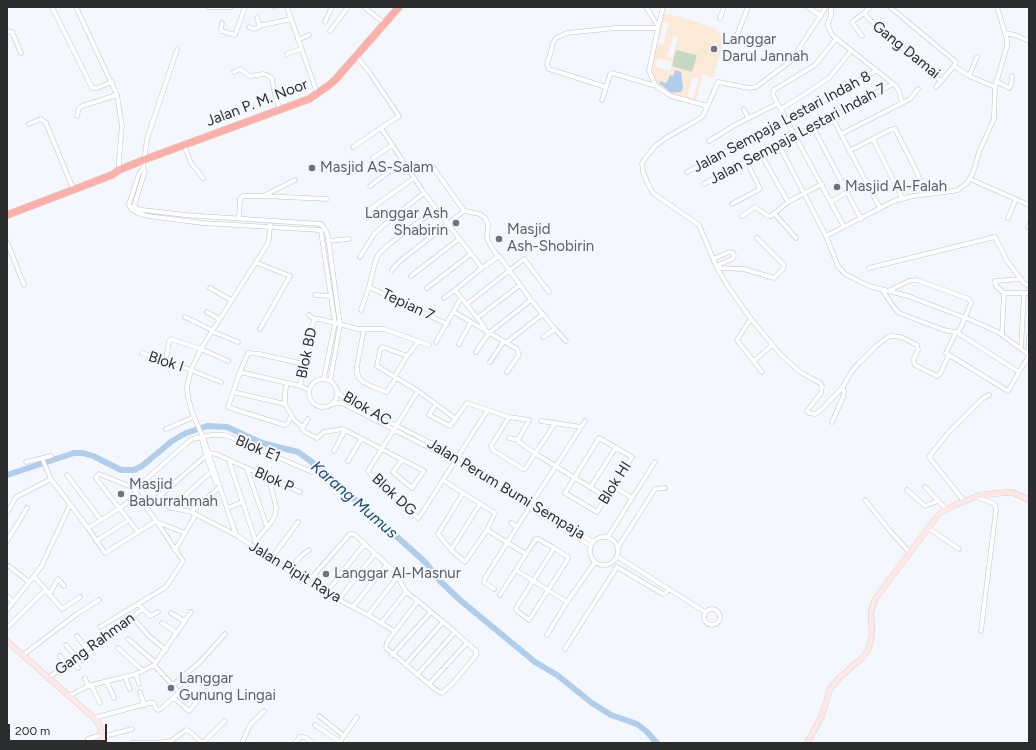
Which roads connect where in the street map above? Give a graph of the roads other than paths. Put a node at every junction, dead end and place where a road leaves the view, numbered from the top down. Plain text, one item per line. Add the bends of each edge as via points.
1 (209, 7) edge
2 (231, 7) edge
3 (244, 7) edge
4 (287, 7) edge
5 (332, 7) edge
6 (348, 7) edge
7 (364, 7) edge
8 (399, 7) edge
9 (646, 7) edge
10 (663, 7) edge
11 (724, 7) edge
12 (748, 7) edge
13 (808, 7) edge
14 (826, 7) edge
15 (831, 7) edge
16 (870, 7) edge
17 (890, 7) edge
18 (996, 7) edge
19 (53, 8) edge
20 (76, 8) edge
21 (864, 13) junction
22 (821, 16) junction
23 (257, 18) dead end
24 (720, 18) dead end
25 (291, 19) junction
26 (325, 22) dead end
27 (222, 23) dead end
28 (384, 23) junction
29 (263, 25) junction
30 (249, 27) dead end
31 (658, 27) junction
32 (7, 31) edge
33 (330, 31) dead end
34 (1005, 33) junction
35 (309, 35) dead end
36 (737, 35) dead end
37 (862, 36) dead end
38 (836, 39) junction
39 (298, 40) junction
40 (1029, 41) edge
41 (301, 48) junction
42 (177, 50) dead end
43 (850, 51) junction
44 (22, 53) dead end
45 (287, 54) dead end
46 (356, 55) junction
47 (978, 57) dead end
48 (954, 66) junction
49 (234, 72) dead end
50 (876, 72) junction
51 (969, 76) junction
52 (1012, 76) dead end
53 (941, 81) junction
54 (996, 81) junction
55 (112, 82) junction
56 (893, 84) junction
57 (656, 86) junction
58 (606, 87) junction
59 (936, 87) dead end
60 (995, 87) junction
61 (918, 89) dead end
62 (317, 94) junction
63 (117, 95) junction
64 (602, 100) dead end
65 (902, 103) junction
66 (777, 104) junction
67 (708, 106) junction
68 (744, 109) dead end
69 (781, 109) junction
70 (280, 110) junction
71 (78, 116) dead end
72 (832, 117) junction
73 (748, 118) junction
74 (787, 120) junction
75 (29, 124) dead end
76 (813, 127) junction
77 (381, 128) junction
78 (841, 134) junction
79 (796, 136) junction
80 (873, 139) junction
81 (709, 142) dead end
82 (184, 145) junction
83 (392, 145) junction
84 (779, 145) junction
85 (353, 147) dead end
86 (849, 151) junction
87 (761, 154) junction
88 (373, 158) dead end
89 (144, 160) junction
90 (402, 161) junction
91 (747, 162) junction
92 (433, 167) dead end
93 (118, 171) junction
94 (687, 172) dead end
95 (203, 178) dead end
96 (414, 178) junction
97 (970, 179) junction
98 (295, 180) dead end
99 (704, 184) dead end
100 (822, 184) junction
101 (72, 186) junction
102 (370, 186) dead end
103 (64, 191) junction
104 (847, 192) junction
105 (424, 193) junction
106 (804, 194) junction
107 (925, 195) junction
108 (263, 196) junction
109 (902, 198) junction
110 (327, 199) dead end
111 (1016, 199) junction
112 (788, 202) junction
113 (831, 202) junction
114 (732, 204) dead end
115 (1029, 206) edge
116 (132, 207) junction
117 (880, 208) junction
118 (436, 209) junction
119 (370, 210) dead end
120 (7, 211) edge
121 (464, 211) junction
122 (774, 213) junction
123 (7, 215) edge
124 (742, 216) dead end
125 (239, 218) junction
126 (1008, 218) dead end
127 (862, 219) junction
128 (270, 221) junction
129 (448, 224) junction
130 (844, 227) junction
131 (270, 228) junction
132 (826, 236) junction
133 (757, 238) dead end
134 (796, 238) dead end
135 (349, 239) dead end
136 (459, 239) junction
137 (328, 241) junction
138 (7, 242) edge
139 (471, 254) junction
140 (498, 256) junction
141 (360, 257) dead end
142 (713, 259) junction
143 (257, 263) junction
144 (717, 267) junction
145 (482, 268) junction
146 (728, 268) junction
147 (869, 268) dead end
148 (392, 270) dead end
149 (509, 270) junction
150 (411, 276) dead end
151 (722, 277) junction
152 (1021, 279) junction
153 (24, 285) dead end
154 (520, 285) junction
155 (1029, 286) edge
156 (210, 288) dead end
157 (369, 288) junction
158 (427, 288) dead end
159 (455, 290) junction
160 (886, 291) junction
161 (549, 292) dead end
162 (1004, 293) junction
163 (1024, 293) junction
164 (1029, 293) edge
165 (315, 295) dead end
166 (331, 296) junction
167 (444, 298) dead end
168 (461, 298) junction
169 (231, 300) junction
170 (531, 300) junction
171 (467, 304) junction
172 (361, 310) dead end
173 (207, 312) dead end
174 (454, 312) junction
175 (542, 314) junction
176 (309, 315) dead end
177 (185, 317) dead end
178 (965, 317) junction
179 (477, 318) junction
180 (219, 319) junction
181 (314, 319) junction
182 (751, 319) junction
183 (471, 322) junction
184 (335, 323) junction
185 (447, 324) junction
186 (340, 325) junction
187 (260, 329) dead end
188 (364, 329) junction
189 (555, 329) junction
190 (212, 331) junction
191 (488, 332) junction
192 (956, 332) junction
193 (1002, 335) junction
194 (543, 337) dead end
195 (1029, 337) edge
196 (566, 341) dead end
197 (238, 342) dead end
198 (418, 342) junction
199 (436, 342) dead end
200 (506, 342) junction
201 (458, 344) dead end
202 (429, 345) dead end
203 (772, 345) junction
204 (201, 349) junction
205 (1020, 349) junction
206 (476, 352) dead end
207 (142, 353) dead end
208 (949, 355) junction
209 (1029, 355) edge
210 (407, 356) junction
211 (228, 360) dead end
212 (166, 361) junction
213 (754, 361) junction
214 (490, 362) dead end
215 (304, 364) junction
216 (191, 370) junction
217 (240, 372) junction
218 (507, 372) dead end
219 (762, 372) dead end
220 (1019, 372) junction
221 (396, 377) junction
222 (324, 378) junction
223 (330, 381) junction
224 (221, 382) dead end
225 (287, 383) junction
226 (300, 386) junction
227 (842, 388) junction
228 (309, 390) junction
229 (418, 391) junction
230 (233, 392) junction
231 (338, 392) junction
232 (989, 395) dead end
233 (285, 404) junction
234 (333, 404) junction
235 (436, 404) junction
236 (487, 411) junction
237 (291, 416) junction
238 (194, 418) junction
239 (509, 418) junction
240 (308, 419) dead end
241 (456, 419) junction
242 (541, 420) dead end
243 (585, 421) dead end
244 (832, 422) dead end
245 (555, 423) junction
246 (303, 427) junction
247 (581, 427) junction
248 (395, 428) junction
249 (166, 429) dead end
250 (345, 430) junction
251 (201, 435) junction
252 (509, 438) dead end
253 (361, 439) junction
254 (518, 440) junction
255 (616, 447) junction
256 (334, 450) dead end
257 (381, 450) junction
258 (207, 454) junction
259 (536, 454) junction
260 (51, 456) dead end
261 (42, 459) junction
262 (456, 459) junction
263 (402, 460) junction
264 (229, 461) junction
265 (348, 461) dead end
266 (26, 462) dead end
267 (655, 462) dead end
268 (555, 466) junction
269 (247, 468) junction
270 (211, 472) junction
271 (312, 472) dead end
272 (67, 475) dead end
273 (269, 478) junction
274 (574, 478) junction
275 (51, 479) junction
276 (443, 480) junction
277 (613, 486) junction
278 (924, 487) dead end
279 (219, 488) junction
280 (590, 488) junction
281 (665, 488) dead end
282 (134, 490) junction
283 (907, 490) dead end
284 (300, 492) dead end
285 (566, 492) junction
286 (463, 493) junction
287 (138, 495) junction
288 (161, 495) junction
289 (606, 497) junction
290 (976, 497) junction
291 (561, 498) dead end
292 (632, 498) junction
293 (865, 500) dead end
294 (938, 500) junction
295 (1029, 500) edge
296 (964, 501) junction
297 (243, 502) junction
298 (532, 502) junction
299 (480, 504) junction
300 (70, 505) junction
301 (147, 507) junction
302 (529, 507) junction
303 (27, 508) dead end
304 (120, 508) junction
305 (171, 508) junction
306 (227, 508) junction
307 (946, 509) junction
308 (7, 513) edge
309 (194, 513) junction
310 (101, 520) junction
311 (129, 520) junction
312 (156, 522) junction
313 (298, 522) dead end
314 (511, 523) dead end
315 (517, 526) junction
316 (267, 527) junction
317 (88, 528) junction
318 (928, 528) junction
319 (487, 530) junction
320 (138, 532) junction
321 (185, 533) junction
322 (236, 535) junction
323 (608, 537) junction
324 (7, 541) edge
325 (96, 542) junction
326 (256, 542) junction
327 (507, 542) junction
328 (592, 544) junction
329 (366, 546) junction
330 (618, 547) junction
331 (253, 548) junction
332 (554, 548) junction
333 (959, 549) dead end
334 (175, 550) junction
335 (309, 550) dead end
336 (451, 550) junction
337 (910, 553) junction
338 (526, 554) junction
339 (374, 555) junction
340 (618, 557) junction
341 (271, 559) junction
342 (595, 562) junction
343 (386, 565) junction
344 (10, 566) dead end
345 (516, 570) junction
346 (289, 571) junction
347 (34, 576) junction
348 (398, 576) junction
349 (533, 580) junction
350 (29, 582) junction
351 (308, 582) junction
352 (64, 586) dead end
353 (494, 589) dead end
354 (669, 589) junction
355 (45, 590) junction
356 (548, 590) junction
357 (406, 592) junction
358 (326, 593) junction
359 (49, 594) junction
360 (500, 595) dead end
361 (7, 596) edge
362 (80, 596) dead end
363 (339, 599) junction
364 (99, 600) dead end
365 (418, 601) junction
366 (13, 602) junction
367 (567, 602) junction
368 (138, 604) junction
369 (353, 607) junction
370 (143, 609) junction
371 (7, 610) edge
372 (158, 612) dead end
373 (191, 612) dead end
374 (431, 612) junction
375 (705, 612) dead end
376 (171, 613) dead end
377 (368, 615) junction
378 (132, 617) junction
379 (184, 621) junction
380 (443, 622) junction
381 (162, 623) dead end
382 (381, 623) junction
383 (100, 627) dead end
384 (7, 628) edge
385 (394, 631) junction
386 (981, 631) dead end
387 (455, 632) junction
388 (177, 633) junction
389 (225, 634) dead end
390 (547, 635) dead end
391 (77, 636) dead end
392 (128, 639) dead end
393 (7, 641) edge
394 (467, 643) junction
395 (66, 645) dead end
396 (118, 648) dead end
397 (87, 649) junction
398 (565, 649) dead end
399 (166, 650) junction
400 (23, 655) junction
401 (392, 655) junction
402 (60, 656) dead end
403 (77, 656) junction
404 (72, 660) junction
405 (82, 660) dead end
406 (66, 664) junction
407 (155, 664) junction
408 (405, 665) junction
409 (78, 668) dead end
410 (142, 670) junction
411 (136, 674) junction
412 (417, 675) junction
413 (125, 677) junction
414 (48, 678) junction
415 (85, 678) dead end
416 (108, 682) junction
417 (140, 684) dead end
418 (188, 684) dead end
419 (429, 684) junction
420 (90, 685) junction
421 (172, 685) junction
422 (130, 689) dead end
423 (206, 691) dead end
424 (140, 692) dead end
425 (179, 692) junction
426 (69, 696) junction
427 (114, 698) dead end
428 (174, 698) junction
429 (100, 703) dead end
430 (144, 705) junction
431 (264, 711) dead end
432 (319, 716) dead end
433 (94, 718) junction
434 (357, 718) dead end
435 (225, 721) dead end
436 (315, 725) dead end
437 (132, 729) dead end
438 (344, 736) junction
439 (103, 738) edge
440 (88, 740) dead end
441 (339, 742) edge
442 (133, 743) edge
443 (157, 743) edge
444 (203, 743) edge
445 (242, 743) edge
446 (295, 743) edge
447 (313, 743) edge
448 (807, 743) edge

1 - 2 street
3 - 27 street via 235,35 222,31
4 - 25 street
5 - 26 street
6 - 33 street
7 - 28 street
8 - 28 highway, Jalan P. M. Noor
9 - 31 street
10 - 31 street
11 - 24 street
12 - 36 street
13 - 22 street
14 - 22 street
15 - 38 street via 828,26
16 - 21 street, Gang Damai
17 - 48 street, Gang Damai via 956,62
18 - 34 street
19 - 55 street via 92,88
20 - 55 street
21 - 37 street via 852,22
21 - 53 street, Gang Damai via 875,26
22 - 67 street via 786,66 751,88 718,82
23 - 29 street via 259,24
25 - 29 street
25 - 39 street
28 - 46 highway, Jalan P. M. Noor
29 - 30 street via 254,29
31 - 57 street via 649,71
31 - 58 street via 616,28 567,34 556,38 547,64 549,69
32 - 44 street via 12,32
34 - 40 street via 1015,34
34 - 54 street via 1007,46
35 - 39 street
38 - 43 street
38 - 66 street via 815,65 774,90 773,95
39 - 41 street
41 - 45 street
41 - 62 street
42 - 89 street via 147,139
43 - 50 street
43 - 69 street via 829,78
46 - 62 highway, Jalan P. M. Noor via 335,80
46 - 77 street via 399,116
47 - 51 street
48 - 51 street, Gang Damai
48 - 53 street, Gang Damai
49 - 70 street via 240,69 250,76 269,76
50 - 56 street
50 - 74 street, Jalan Sempaja Lestari Indah 8
51 - 60 street, Gang Damai
52 - 54 street via 1009,88
53 - 59 street
54 - 60 street
55 - 63 street
56 - 65 street via 899,91
56 - 72 street, Jalan Sempaja Lestari Indah 7
57 - 58 street via 612,73
57 - 67 street via 671,96
58 - 64 street
60 - 97 street via 994,119
61 - 65 street via 911,98
62 - 70 highway, Jalan P. M. Noor
63 - 71 street via 82,106 79,108
63 - 93 street via 122,126
65 - 78 street
66 - 69 street
66 - 73 street
67 - 142 street via 699,119 655,146 646,156 642,168 654,192 699,225
68 - 73 street
69 - 74 street
70 - 82 highway, Jalan P. M. Noor
72 - 76 street, Jalan Sempaja Lestari Indah 7
72 - 78 street
73 - 81 street
74 - 79 street
74 - 94 street, Jalan Sempaja Lestari Indah 8
75 - 101 street via 41,119 46,123
76 - 79 street, Jalan Sempaja Lestari Indah 7
76 - 104 street
77 - 83 street
77 - 85 street
78 - 86 street
79 - 84 street, Jalan Sempaja Lestari Indah 7
79 - 100 street
80 - 86 street
80 - 107 street via 892,129 896,130 919,176
80 - 109 street
82 - 89 highway, Jalan P. M. Noor
82 - 95 street via 191,163
83 - 88 street
83 - 90 street
84 - 87 street, Jalan Sempaja Lestari Indah 7
84 - 106 street
86 - 117 street
87 - 91 street, Jalan Sempaja Lestari Indah 7
87 - 112 street
89 - 93 highway, Jalan P. M. Noor
89 - 116 street via 145,171
90 - 96 street
90 - 102 street
91 - 99 street, Jalan Sempaja Lestari Indah 7
91 - 114 street via 760,189
92 - 121 street
93 - 101 highway, Jalan P. M. Noor
93 - 103 highway, Jalan P. M. Noor via 112,176
96 - 105 street
96 - 119 street
97 - 107 street via 958,190
97 - 111 street
98 - 108 street
100 - 106 street
100 - 113 street
101 - 103 highway, Jalan P. M. Noor
103 - 120 highway, Jalan P. M. Noor
103 - 123 highway, Jalan P. M. Noor
104 - 113 street
104 - 127 street
105 - 118 street
105 - 141 street via 374,234
106 - 112 street
106 - 132 street
107 - 109 street
108 - 110 street
108 - 125 street via 243,196 240,199
109 - 117 street
111 - 115 street
111 - 126 street
112 - 122 street
113 - 130 street
116 - 125 street via 178,214
116 - 131 street via 138,213 148,216
117 - 127 street
118 - 129 street
118 - 157 street via 382,251 375,263
121 - 129 street
121 - 140 street via 480,214 485,218 488,224 488,241
122 - 124 street via 769,216 755,207
122 - 134 street
125 - 128 street
127 - 130 street
128 - 131 street
128 - 137 street via 321,224
129 - 136 street
129 - 148 street
130 - 132 street
131 - 143 street via 269,239
131 - 166 street via 321,231
132 - 160 street via 843,272 858,282
133 - 146 street via 783,263 783,270 774,278 744,269
135 - 137 street
136 - 139 street
136 - 150 street
137 - 186 street
138 - 153 street
139 - 145 street
139 - 158 street
140 - 145 street
140 - 149 street
142 - 144 street
142 - 144 street via 729,252 733,253 732,260
143 - 169 street
143 - 187 street via 290,276
144 - 146 street
144 - 151 street
145 - 159 street
146 - 151 street
147 - 152 street via 995,237
149 - 154 street
149 - 161 street via 525,260
149 - 171 street
151 - 182 street
152 - 155 street
152 - 162 street via 996,282 996,286
154 - 170 street
154 - 179 street
156 - 169 street
157 - 172 street
157 - 185 street, Tepian 7
159 - 167 street
159 - 168 street
160 - 178 street via 908,296
160 - 178 street via 917,280 970,300
160 - 192 street via 893,306 900,313
162 - 163 street
162 - 193 street
163 - 164 street
163 - 205 street
165 - 166 street
166 - 184 street
168 - 171 street
168 - 174 street
169 - 180 street
170 - 175 street
170 - 191 street
171 - 179 street
173 - 180 street
174 - 183 street
174 - 185 street
175 - 189 street
175 - 200 street
176 - 181 street
177 - 190 street
178 - 192 street via 960,330
178 - 193 street
179 - 191 street
180 - 190 street
181 - 184 street
181 - 215 street, Blok BD
182 - 203 street
182 - 213 street via 737,340
183 - 191 street
183 - 201 street
184 - 186 street
184 - 222 street
185 - 199 street
186 - 188 street
186 - 223 street
188 - 198 street via 384,330
188 - 221 street via 357,366 360,378 368,385 387,392
189 - 194 street
189 - 196 street
190 - 197 street
190 - 204 street
191 - 200 street
191 - 206 street
192 - 208 street via 946,353
192 - 220 street
193 - 205 street
195 - 209 street
198 - 202 street
198 - 210 street
200 - 214 street
200 - 218 street via 519,352
203 - 213 street
203 - 227 street via 789,364 822,386 822,393 807,411 809,413 818,412
204 - 211 street
204 - 212 street via 170,339
204 - 216 street
205 - 209 street
207 - 212 street, Blok I
208 - 220 street via 1008,391
208 - 227 street via 937,376 915,365 918,345 901,337 891,336 876,346 852,371
209 - 220 street
210 - 221 street
210 - 221 street via 383,347 380,350 377,366
212 - 216 street, Blok I
213 - 219 street
215 - 217 street via 249,353
215 - 226 street, Blok BD
216 - 224 street, Blok I
216 - 238 street via 187,387
217 - 225 street
217 - 230 street
221 - 229 street
222 - 223 street
222 - 228 street via 313,383
223 - 231 street
225 - 226 street
225 - 233 street
226 - 228 street
227 - 244 street via 842,398
228 - 234 street via 311,402 318,407 326,408
229 - 235 street
229 - 248 street
230 - 233 street
230 - 237 street via 228,407 230,408 285,425
231 - 234 street
231 - 248 street, Blok AC via 346,400
232 - 296 street via 948,432 930,455 930,459
233 - 237 street
234 - 248 street via 344,404
235 - 241 street
235 - 241 street via 429,415 450,426
236 - 239 street
236 - 241 street via 467,403
236 - 262 street
237 - 246 street
238 - 249 street
238 - 251 street
239 - 254 street via 529,420
239 - 259 street via 491,447 493,450 523,469 526,469
240 - 246 street
242 - 245 street
243 - 247 street
245 - 247 street
245 - 259 street
246 - 250 street via 305,432 317,438 324,432
247 - 268 street
248 - 257 street
248 - 262 street, Jalan Perum Bumi Sempaja
250 - 253 street
250 - 256 street
251 - 258 street
251 - 271 street, Blok E1 via 224,435
251 - 282 street via 187,443
252 - 254 street
253 - 257 street
253 - 265 street
254 - 259 street
255 - 274 street via 601,438 598,439
255 - 277 street, Blok HI via 631,456
255 - 280 street
257 - 263 street
257 - 276 street, Blok DG via 369,470 370,474 418,518
258 - 264 street, Blok P via 216,454
258 - 270 street
258 - 279 street
258 - 288 street
259 - 268 street
260 - 261 street
261 - 266 street
261 - 275 street
262 - 276 street
262 - 298 street, Jalan Perum Bumi Sempaja
262 - 302 street, Jalan Perum Bumi Sempaja
263 - 263 street via 424,471 412,488 394,472
264 - 269 street, Blok P
264 - 297 street
267 - 292 street
268 - 274 street
268 - 298 street
269 - 273 street, Blok P
269 - 316 street
270 - 279 street
270 - 305 street
272 - 310 street
273 - 284 street, Blok P
273 - 316 street via 276,507 272,521
274 - 280 street
274 - 285 street
275 - 300 street
275 - 308 street via 19,495
276 - 286 street
277 - 289 street, Blok HI
277 - 292 street
278 - 294 street
279 - 306 street
279 - 309 street
280 - 289 street
281 - 330 street via 655,489
282 - 287 street
282 - 304 street via 128,485 101,475 96,477
283 - 294 street via 925,506
285 - 289 street, Blok HI via 595,511
285 - 291 street
286 - 299 street
286 - 336 street via 438,534
287 - 301 street
287 - 304 street
288 - 301 street
288 - 305 street
290 - 295 street via 1012,492
290 - 296 street
290 - 386 street via 993,503 996,510
292 - 323 street
293 - 337 street
294 - 307 street
296 - 307 street
297 - 306 street
297 - 326 street
298 - 302 street
298 - 328 street, Jalan Perum Bumi Sempaja
299 - 319 street via 495,513
299 - 336 street
300 - 317 street
300 - 347 street via 41,567
301 - 312 street
302 - 315 street
302 - 328 street, Jalan Perum Bumi Sempaja
303 - 324 street
304 - 310 street
304 - 311 street
305 - 309 street, Jalan Pipit Raya
306 - 322 street
307 - 318 street
309 - 321 street
309 - 322 street, Jalan Pipit Raya
310 - 317 street
311 - 320 street
311 - 325 street
312 - 320 street
312 - 321 street
312 - 334 street
313 - 341 street
314 - 315 street
315 - 327 street
316 - 326 street
317 - 325 street
318 - 333 street
318 - 337 street
319 - 327 street
319 - 336 street via 466,562
320 - 325 street via 106,554
321 - 334 street
322 - 331 street, Jalan Pipit Raya
323 - 328 street via 600,537
323 - 330 street via 616,542
326 - 331 street
327 - 338 street
327 - 353 street via 484,581
328 - 342 street via 591,555
329 - 339 street
329 - 351 street via 351,534
329 - 358 street via 362,547
330 - 340 street
331 - 341 street, Jalan Pipit Raya
332 - 338 street via 537,539
332 - 349 street
332 - 356 street via 568,559
334 - 368 street via 183,562 167,586
335 - 346 street
337 - 448 street via 873,602 872,636 868,650 830,689 822,716
338 - 345 street
339 - 343 street
339 - 363 street
340 - 342 street via 606,565
340 - 354 street
341 - 346 street, Jalan Pipit Raya
342 - 367 street
343 - 348 street
343 - 369 street
344 - 350 street
345 - 349 street
345 - 360 street
346 - 351 street, Jalan Pipit Raya
347 - 350 street
347 - 355 street
348 - 357 street
348 - 377 street
349 - 356 street
349 - 356 street via 516,610 526,619 530,619
350 - 366 street
351 - 358 street, Jalan Pipit Raya
352 - 359 street via 58,579
354 - 375 street
354 - 398 street via 664,595 617,567
355 - 359 street
355 - 384 street
356 - 367 street
357 - 365 street
357 - 382 street
358 - 363 street, Jalan Pipit Raya
359 - 362 street via 62,608
361 - 366 street
363 - 369 street, Jalan Pipit Raya
364 - 400 street
365 - 374 street
365 - 385 street
366 - 371 street
367 - 390 street
368 - 370 street
368 - 383 street
369 - 377 street, Jalan Pipit Raya
370 - 372 street via 151,616
370 - 378 street, Gang Rahman
373 - 379 street
374 - 380 street
374 - 401 street
376 - 379 street
377 - 382 street, Jalan Pipit Raya
378 - 397 street, Gang Rahman
378 - 399 street
379 - 388 street
380 - 387 street
380 - 408 street
381 - 388 street
382 - 385 street, Jalan Pipit Raya
385 - 401 street via 385,646
387 - 394 street
387 - 412 street
388 - 399 street
389 - 421 street via 201,661
391 - 397 street
392 - 407 street
393 - 400 street
394 - 419 street
394 - 419 street via 477,653 453,683 442,693
395 - 403 street
396 - 410 street
397 - 403 street, Gang Rahman
399 - 407 street
400 - 414 street
401 - 408 street
402 - 406 street
403 - 404 street, Gang Rahman
403 - 405 street
404 - 406 street, Gang Rahman
404 - 409 street
406 - 414 street, Gang Rahman
407 - 410 street
407 - 421 street
408 - 412 street
410 - 411 street
411 - 413 street
411 - 417 street
412 - 419 street
413 - 416 street
413 - 422 street
414 - 426 street
415 - 420 street
416 - 420 street
416 - 427 street
418 - 425 street
420 - 426 street
420 - 429 street
421 - 425 street
423 - 428 street via 189,711
424 - 430 street
425 - 428 street
426 - 433 street
428 - 430 street via 158,710 154,703
430 - 433 street
431 - 445 street via 250,725
432 - 438 street
433 - 439 street via 99,724
434 - 438 street
435 - 444 street
436 - 441 street
437 - 439 street
438 - 441 street
439 - 440 street
442 - 443 street
443 - 444 street via 170,741 186,730
446 - 447 street via 302,737

